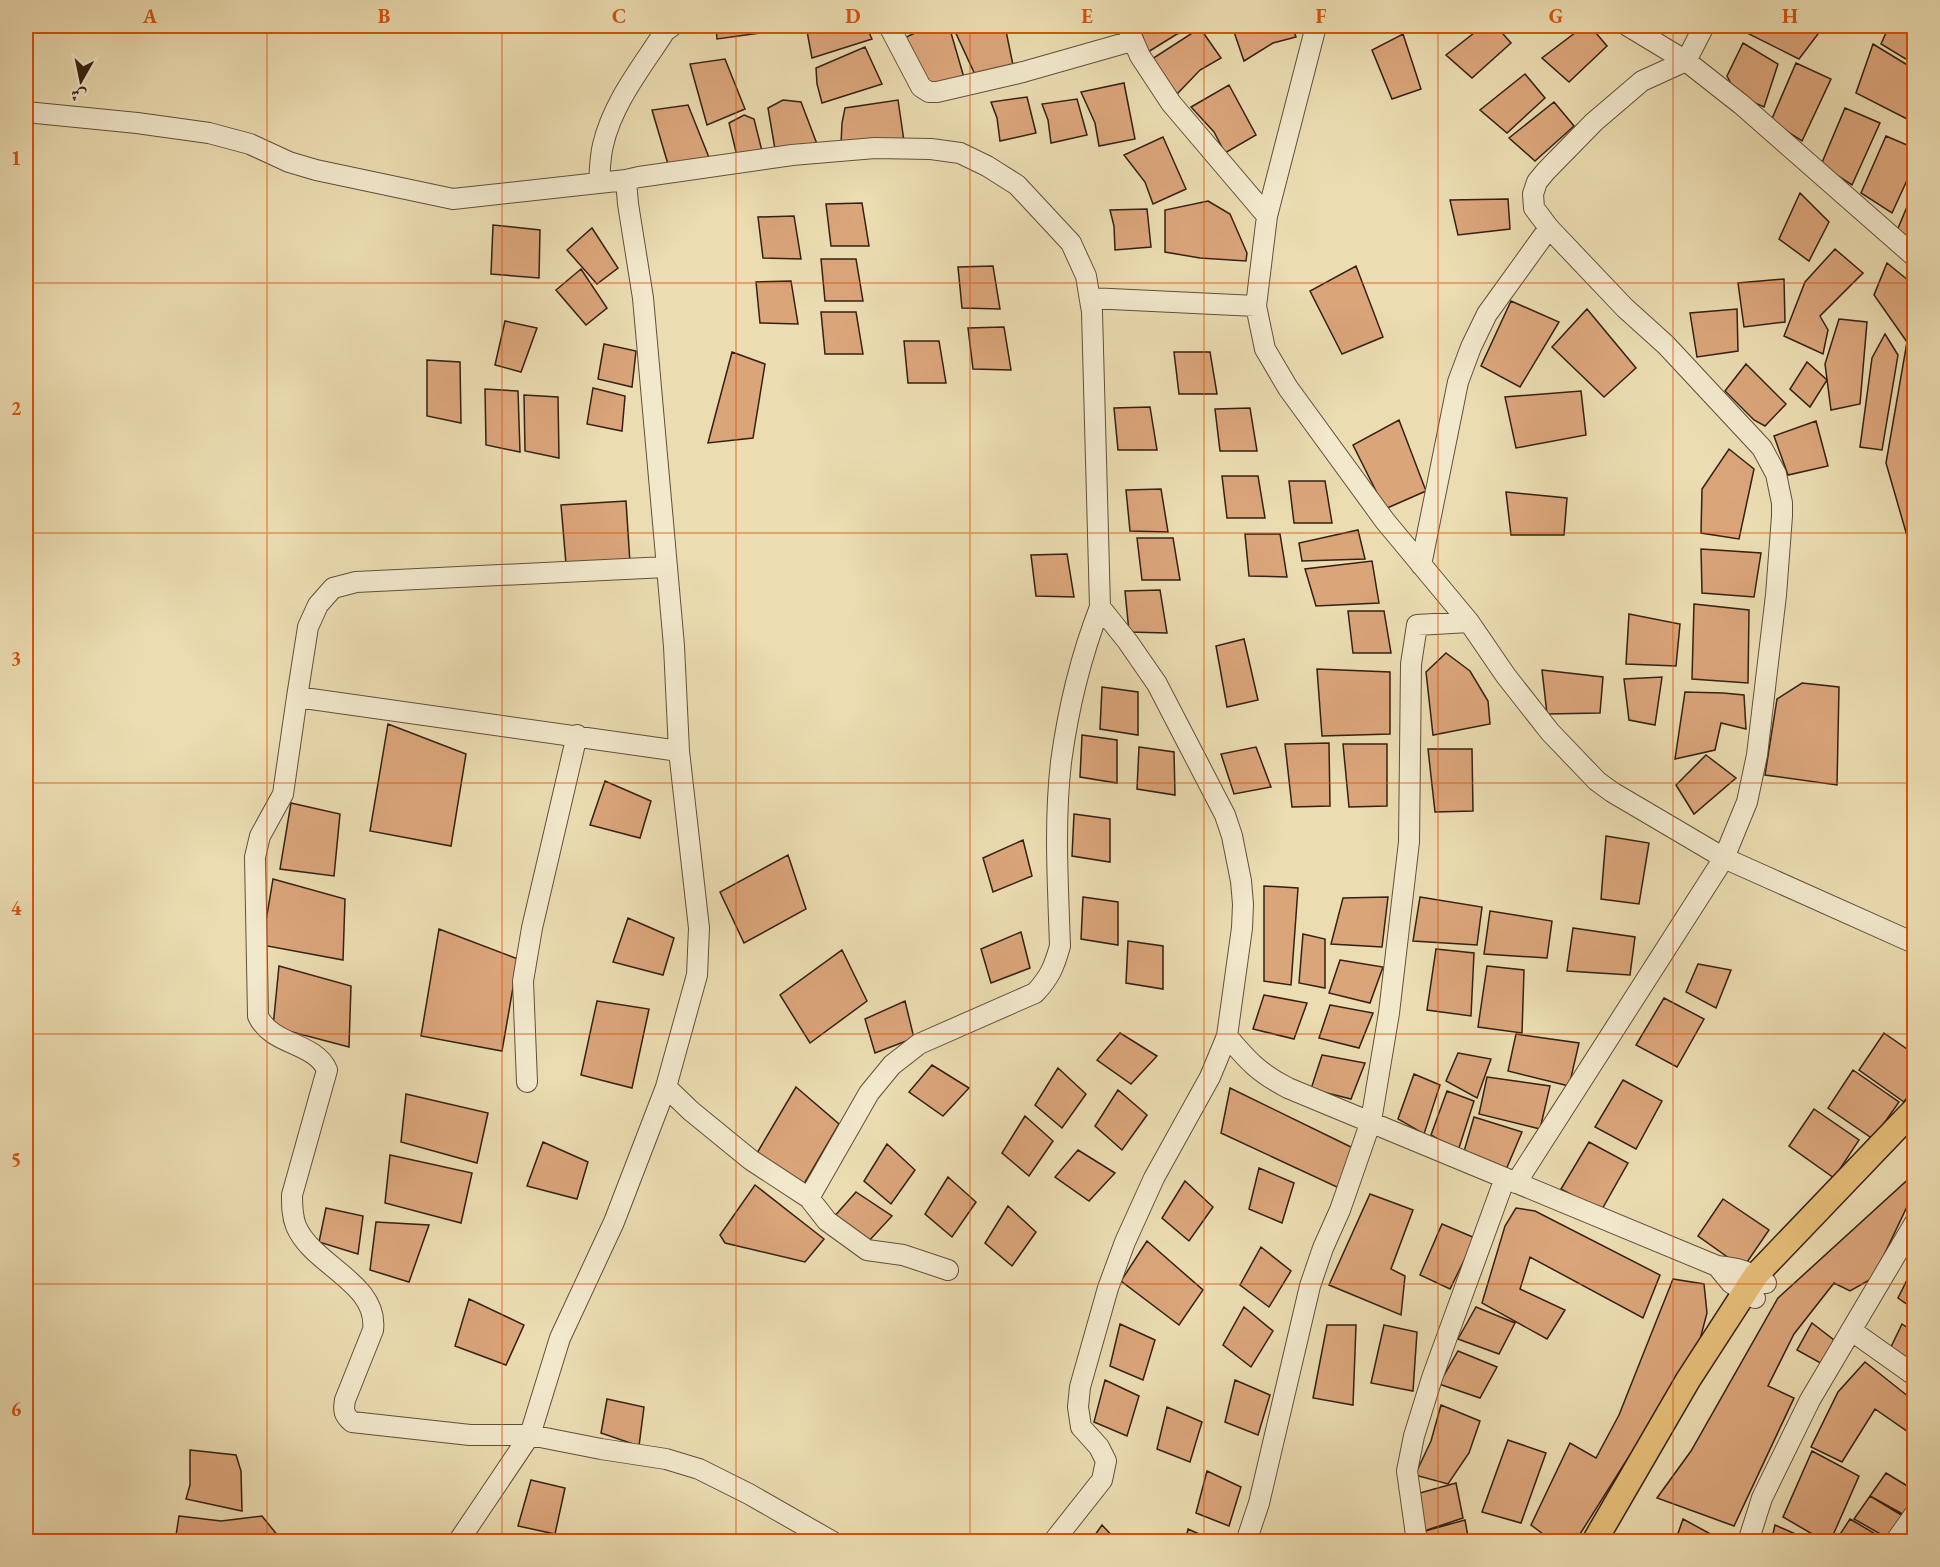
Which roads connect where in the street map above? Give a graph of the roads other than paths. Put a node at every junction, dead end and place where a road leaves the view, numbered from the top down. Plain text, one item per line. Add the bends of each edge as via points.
1 (672, 26) edge
2 (889, 26) edge
3 (1316, 26) edge
4 (1628, 26) edge
5 (1704, 26) edge
6 (1130, 33) edge
7 (1686, 61) junction
8 (26, 112) edge
9 (626, 180) junction
10 (599, 182) junction
11 (1267, 216) junction
12 (1549, 228) junction
13 (1914, 256) edge
14 (1090, 298) junction
15 (1256, 306) junction
16 (1421, 565) junction
17 (666, 567) junction
18 (1101, 607) junction
19 (1469, 622) junction
20 (297, 697) junction
21 (577, 735) junction
22 (679, 751) junction
23 (1724, 858) junction
24 (1914, 943) edge
25 (1227, 1036) junction
26 (527, 1082) dead end
27 (666, 1087) junction
28 (1914, 1110) edge
29 (1371, 1121) junction
30 (1914, 1131) edge
31 (1510, 1180) junction
32 (809, 1198) junction
33 (1914, 1224) edge
34 (948, 1270) dead end
35 (1755, 1287) junction
36 (1852, 1331) junction
37 (1914, 1375) edge
38 (530, 1435) junction
39 (1914, 1515) edge
40 (458, 1542) edge
41 (833, 1542) edge
42 (1053, 1542) edge
43 (1246, 1542) edge
44 (1417, 1542) edge
45 (1594, 1542) edge
46 (1613, 1542) edge
47 (1748, 1542) edge
48 (1895, 1542) edge

1 - 10 street via 629,83 615,112 603,145
2 - 6 street via 921,87 937,93 1023,72
3 - 11 street
4 - 7 street
5 - 7 street
6 - 11 street via 1171,103
7 - 12 street via 1642,81 1546,171 1533,194 1534,207
7 - 13 street
8 - 10 street via 209,133 250,144 316,170 453,199
9 - 10 street
9 - 14 street via 792,155 886,148 960,153 1017,185 1071,243 1086,276
9 - 17 street via 643,298
11 - 15 street
12 - 16 street via 1487,314 1471,347 1458,382
12 - 23 street via 1762,448 1776,474 1782,503 1781,526 1757,755 1747,802
14 - 15 street
14 - 18 street
15 - 16 street via 1265,349 1283,380
16 - 19 street
17 - 20 street via 356,582 333,588 318,605 308,627
17 - 22 street
18 - 25 street via 1157,684 1220,804 1232,836 1243,904
18 - 32 street via 1081,662 1061,762 1060,946 1054,967 1035,993 919,1044 892,1065 869,1093
19 - 23 street via 1550,732 1597,781
19 - 29 street via 1417,625 1411,664 1408,842 1390,1002
20 - 21 street
20 - 38 street via 283,794 260,836 255,857 258,1016 277,1037 319,1057 327,1071 292,1194 292,1211 306,1242 361,1292 373,1309 373,1330 343,1411 352,1422 470,1435
21 - 22 street
21 - 26 street via 523,981
22 - 27 street via 699,951 697,975
23 - 24 street
23 - 31 street
25 - 29 street via 1265,1076
25 - 42 street via 1210,1077 1154,1178 1112,1279 1080,1387 1078,1407 1081,1427 1106,1461 1102,1479
27 - 32 street via 751,1160
27 - 38 street via 614,1222 560,1338
28 - 35 main road via 1776,1253
29 - 31 street
29 - 43 street via 1310,1286 1262,1492
30 - 35 main road
31 - 35 street via 1717,1266 1738,1268
31 - 44 street via 1432,1378 1414,1436 1407,1471
32 - 34 street via 827,1221 867,1250 903,1255
33 - 36 street
35 - 45 main road via 1688,1380
35 - 46 main road
36 - 37 street
36 - 47 street via 1810,1400 1771,1478
38 - 40 street
38 - 41 street via 666,1459 699,1469
39 - 48 street

